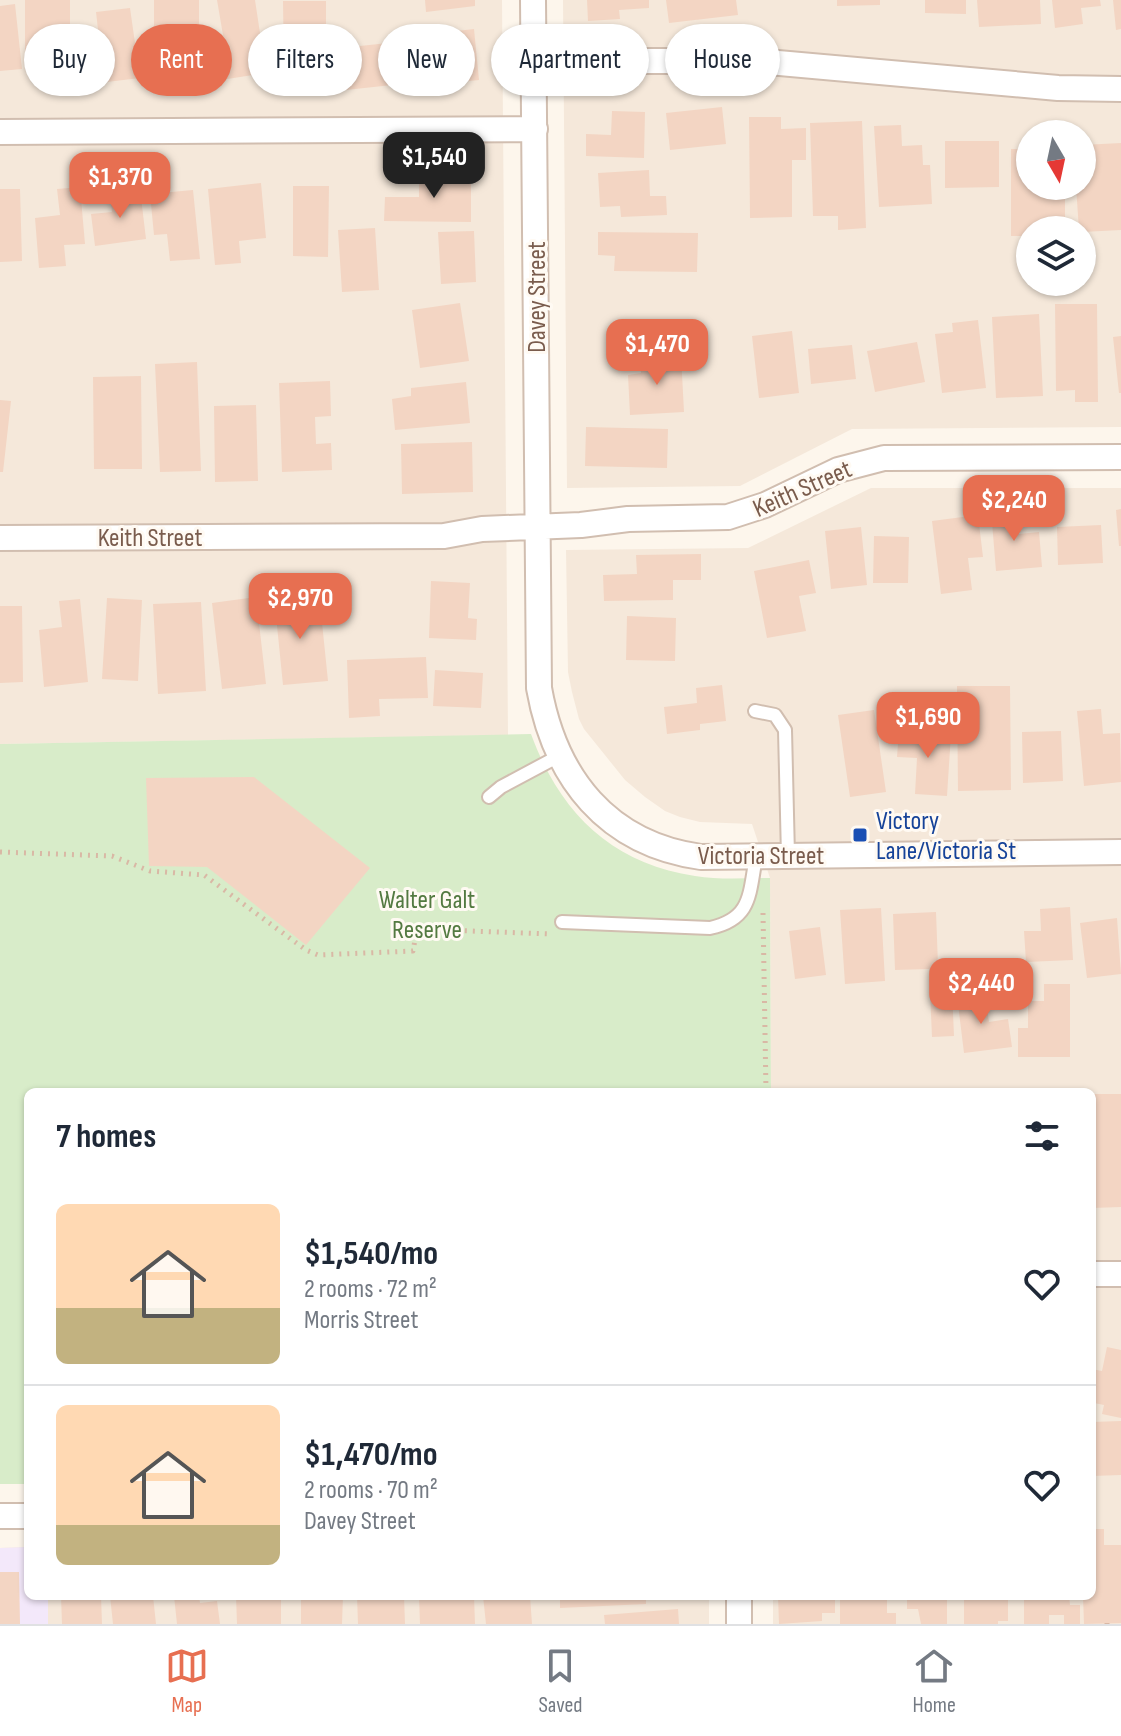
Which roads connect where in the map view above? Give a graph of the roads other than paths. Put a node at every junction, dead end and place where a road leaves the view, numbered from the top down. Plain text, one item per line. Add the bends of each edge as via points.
1 (533, 0) edge
2 (533, 24) edge
3 (649, 60) edge
4 (1121, 89) edge
5 (534, 96) edge
6 (535, 129) junction
7 (0, 132) edge
8 (1121, 457) edge
9 (537, 528) junction
10 (0, 538) edge
11 (755, 711) dead end
12 (559, 756) junction
13 (489, 797) dead end
14 (1121, 852) edge
15 (788, 856) junction
16 (756, 857) junction
17 (564, 928) road end
18 (1096, 1274) edge
19 (1121, 1274) edge
20 (0, 1516) edge
21 (24, 1516) edge
22 (739, 1600) edge
23 (739, 1624) edge

1 - 2 street, Davey Street
3 - 4 street via 742,60
5 - 6 street, Davey Street
6 - 7 street
6 - 9 street, Davey Street
8 - 9 street, Keith Street via 884,458 838,470 744,514 628,519 582,512
9 - 10 street, Keith Street via 482,544 444,536
9 - 12 street, Victoria Street via 539,688
11 - 15 lane via 775,715 785,730
12 - 13 lane
12 - 16 street, Victoria Street via 601,814 648,844 701,857
14 - 15 street, Victoria Street
15 - 16 street, Victoria Street
16 - 17 lane via 737,919 710,928
18 - 19 street
20 - 21 street
22 - 23 street

